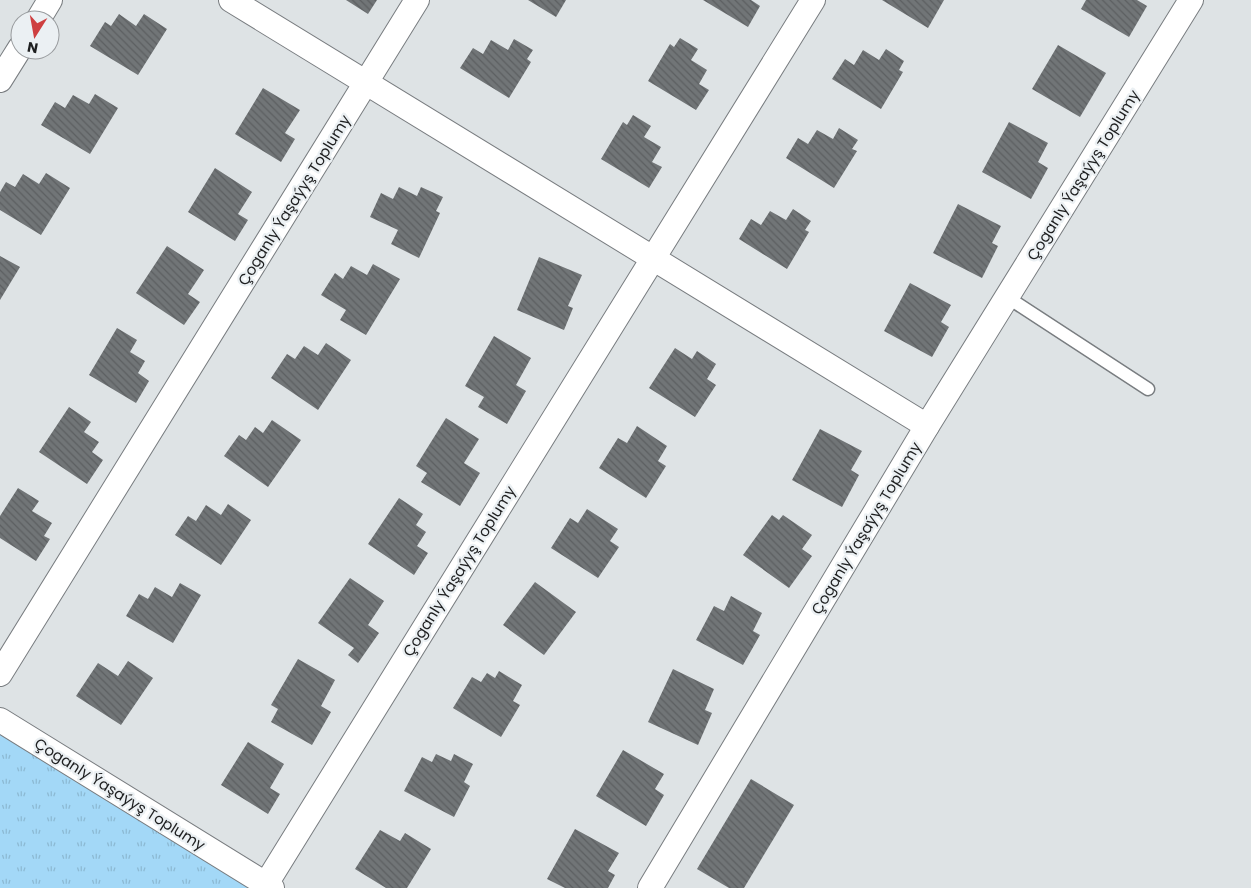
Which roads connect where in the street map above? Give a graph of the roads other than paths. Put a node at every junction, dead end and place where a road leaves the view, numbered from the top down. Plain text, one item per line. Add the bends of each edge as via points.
1 (231, 0) edge
2 (417, 0) edge
3 (813, 0) edge
4 (1191, 0) edge
5 (12, 60) edge
6 (0, 80) edge
7 (366, 83) junction
8 (653, 258) junction
9 (1006, 297) junction
10 (1148, 389) dead end
11 (927, 426) junction
12 (0, 674) edge
13 (0, 720) edge
14 (269, 886) edge
15 (650, 888) edge

1 - 7 street, Çoganly Ýaşaýyş Toplumy
2 - 7 street, Çoganly Ýaşaýyş Toplumy
3 - 8 street, Çoganly Ýaşaýyş Toplumy
4 - 9 street, Çoganly Ýaşaýyş Toplumy
5 - 6 street
7 - 8 street, Çoganly Ýaşaýyş Toplumy
7 - 12 street, Çoganly Ýaşaýyş Toplumy
8 - 11 street, Çoganly Ýaşaýyş Toplumy
8 - 14 street, Çoganly Ýaşaýyş Toplumy
9 - 10 lane
9 - 11 street, Çoganly Ýaşaýyş Toplumy
11 - 15 street, Çoganly Ýaşaýyş Toplumy
13 - 14 street, Çoganly Ýaşaýyş Toplumy

